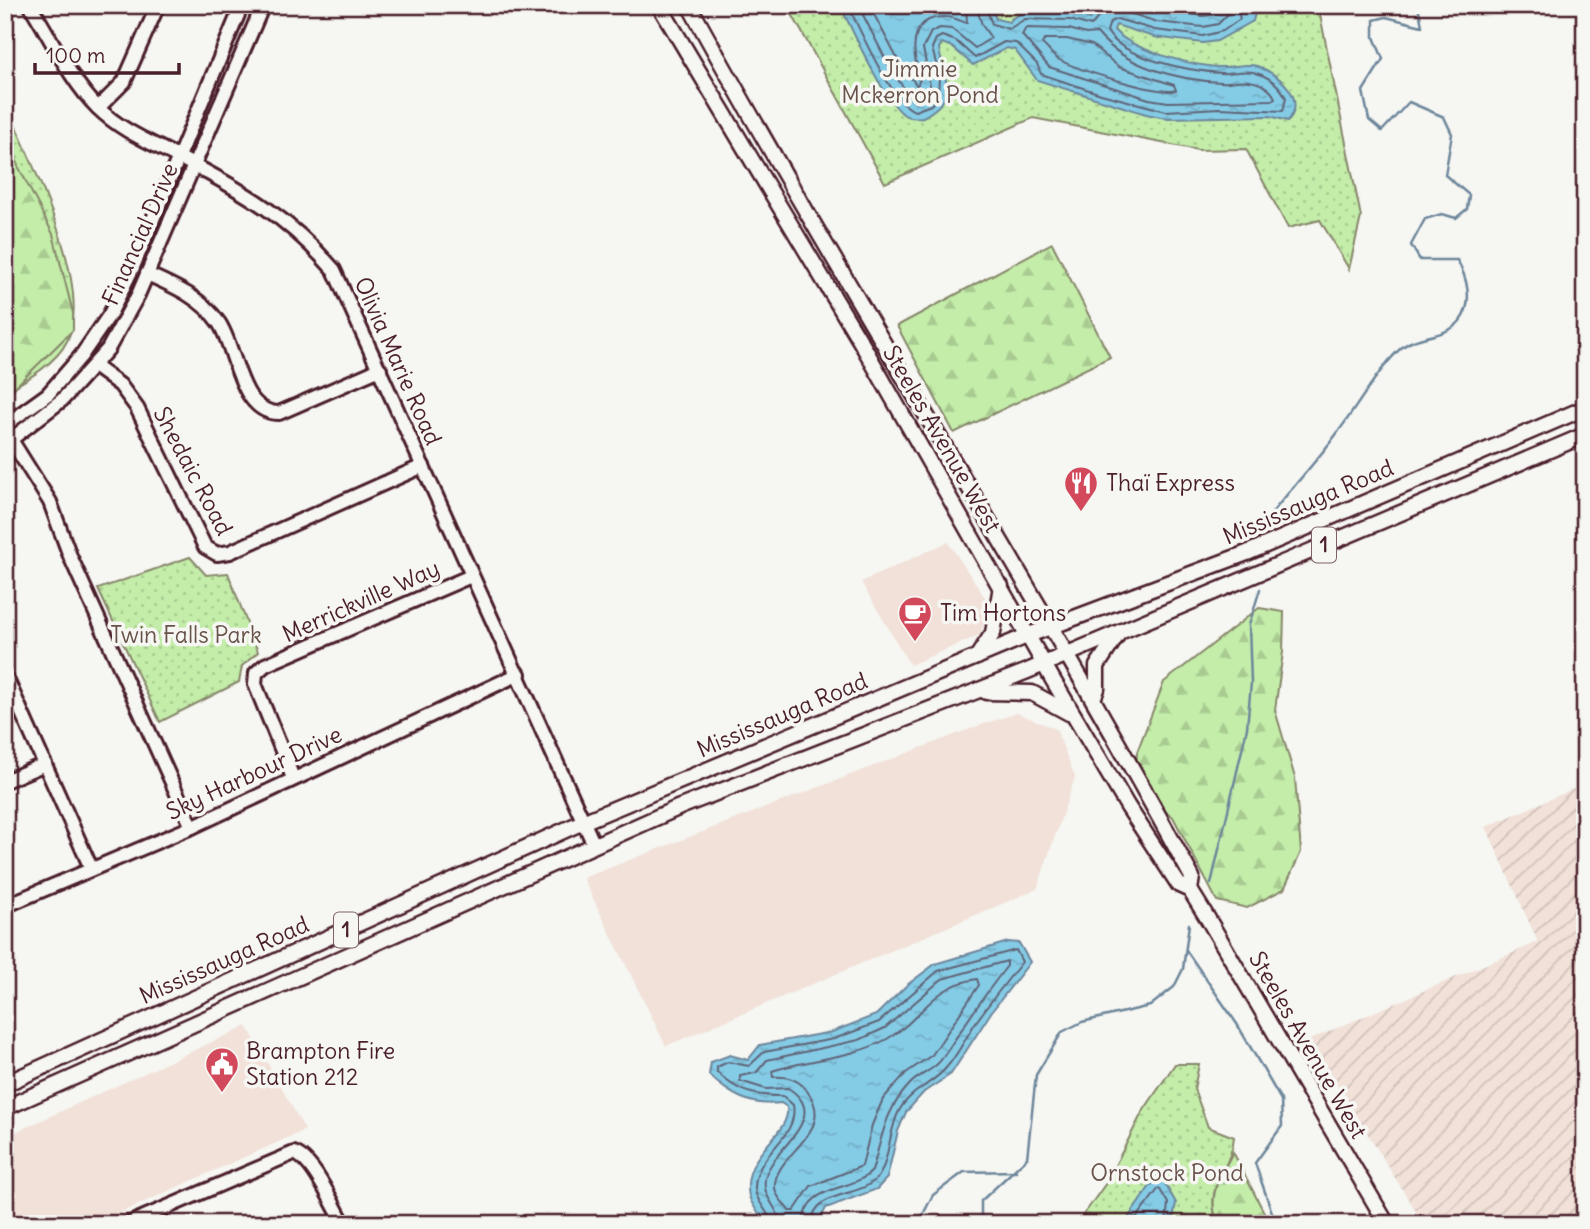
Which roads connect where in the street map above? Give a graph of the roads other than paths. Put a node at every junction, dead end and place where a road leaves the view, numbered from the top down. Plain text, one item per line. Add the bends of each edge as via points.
1 (30, 5) edge
2 (158, 5) edge
3 (242, 5) edge
4 (263, 5) edge
5 (659, 5) edge
6 (689, 5) edge
7 (98, 108) junction
8 (180, 158) junction
9 (194, 165) junction
10 (147, 274) junction
11 (94, 366) junction
12 (380, 369) junction
13 (1585, 408) edge
14 (5, 425) edge
15 (1585, 435) edge
16 (7, 438) edge
17 (423, 466) junction
18 (471, 576) junction
19 (1000, 586) junction
20 (1052, 627) junction
21 (1121, 632) junction
22 (1029, 635) junction
23 (1067, 654) junction
24 (976, 658) junction
25 (1044, 663) junction
26 (519, 674) junction
27 (5, 675) edge
28 (961, 698) junction
29 (1093, 699) junction
30 (1075, 717) junction
31 (45, 764) junction
32 (293, 778) junction
33 (5, 781) edge
34 (585, 821) junction
35 (191, 827) junction
36 (594, 845) junction
37 (91, 868) junction
38 (1190, 890) junction
39 (5, 906) edge
40 (5, 1084) edge
41 (5, 1108) edge
42 (128, 1224) edge
43 (344, 1224) edge
44 (1387, 1224) edge

1 - 7 street, Olivia Marie Road
2 - 7 street via 124,82
3 - 8 street, Financial Drive
4 - 9 street, Financial Drive
5 - 19 main road, Steeles Avenue West
6 - 20 main road, Steeles Avenue West via 856,300
7 - 8 street, Olivia Marie Road via 117,124
8 - 9 street, Olivia Marie Road
8 - 14 street, Financial Drive via 110,314 82,356 48,394
9 - 10 street, Financial Drive
9 - 12 street, Olivia Marie Road via 276,213 308,240 334,270
10 - 11 street, Financial Drive via 114,339
10 - 12 street via 205,306 220,324 255,404 269,413 279,413
11 - 16 street, Financial Drive via 62,400
11 - 17 street, Shedaic Road via 120,385 137,408 205,547 217,554
12 - 17 street, Olivia Marie Road
13 - 20 main road, Mississauga Road / 1 via 1247,553
15 - 21 main road, Mississauga Road / 1
16 - 35 street via 50,502
17 - 18 street, Olivia Marie Road
18 - 26 street, Olivia Marie Road
18 - 32 street, Merrickville Way via 265,665 256,673 255,684
19 - 22 main road, Steeles Avenue West
19 - 24 main road via 993,633
20 - 22 main road, Mississauga Road / 1
20 - 23 main road, Steeles Avenue West
21 - 23 main road, Mississauga Road / 1
21 - 29 main road via 1097,666
22 - 24 main road, Mississauga Road / 1
22 - 25 main road, Steeles Avenue West
23 - 25 main road, Mississauga Road / 1
23 - 29 main road, Steeles Avenue West
24 - 34 main road, Mississauga Road / 1
25 - 28 main road, Mississauga Road / 1
25 - 30 main road, Steeles Avenue West
26 - 32 street, Sky Harbour Drive
26 - 34 street, Olivia Marie Road
27 - 31 street
28 - 30 main road via 995,690 1032,693
28 - 36 main road, Mississauga Road / 1 via 775,768
29 - 38 main road, Steeles Avenue West via 1192,877
30 - 38 main road, Steeles Avenue West via 1179,885
31 - 33 street
31 - 37 street
32 - 35 street, Sky Harbour Drive
34 - 36 street, Olivia Marie Road
34 - 40 main road, Mississauga Road / 1
35 - 37 street, Sky Harbour Drive
36 - 41 main road, Mississauga Road / 1
37 - 39 street, Sky Harbour Drive
38 - 44 main road, Steeles Avenue West
42 - 43 street via 293,1153 310,1166

